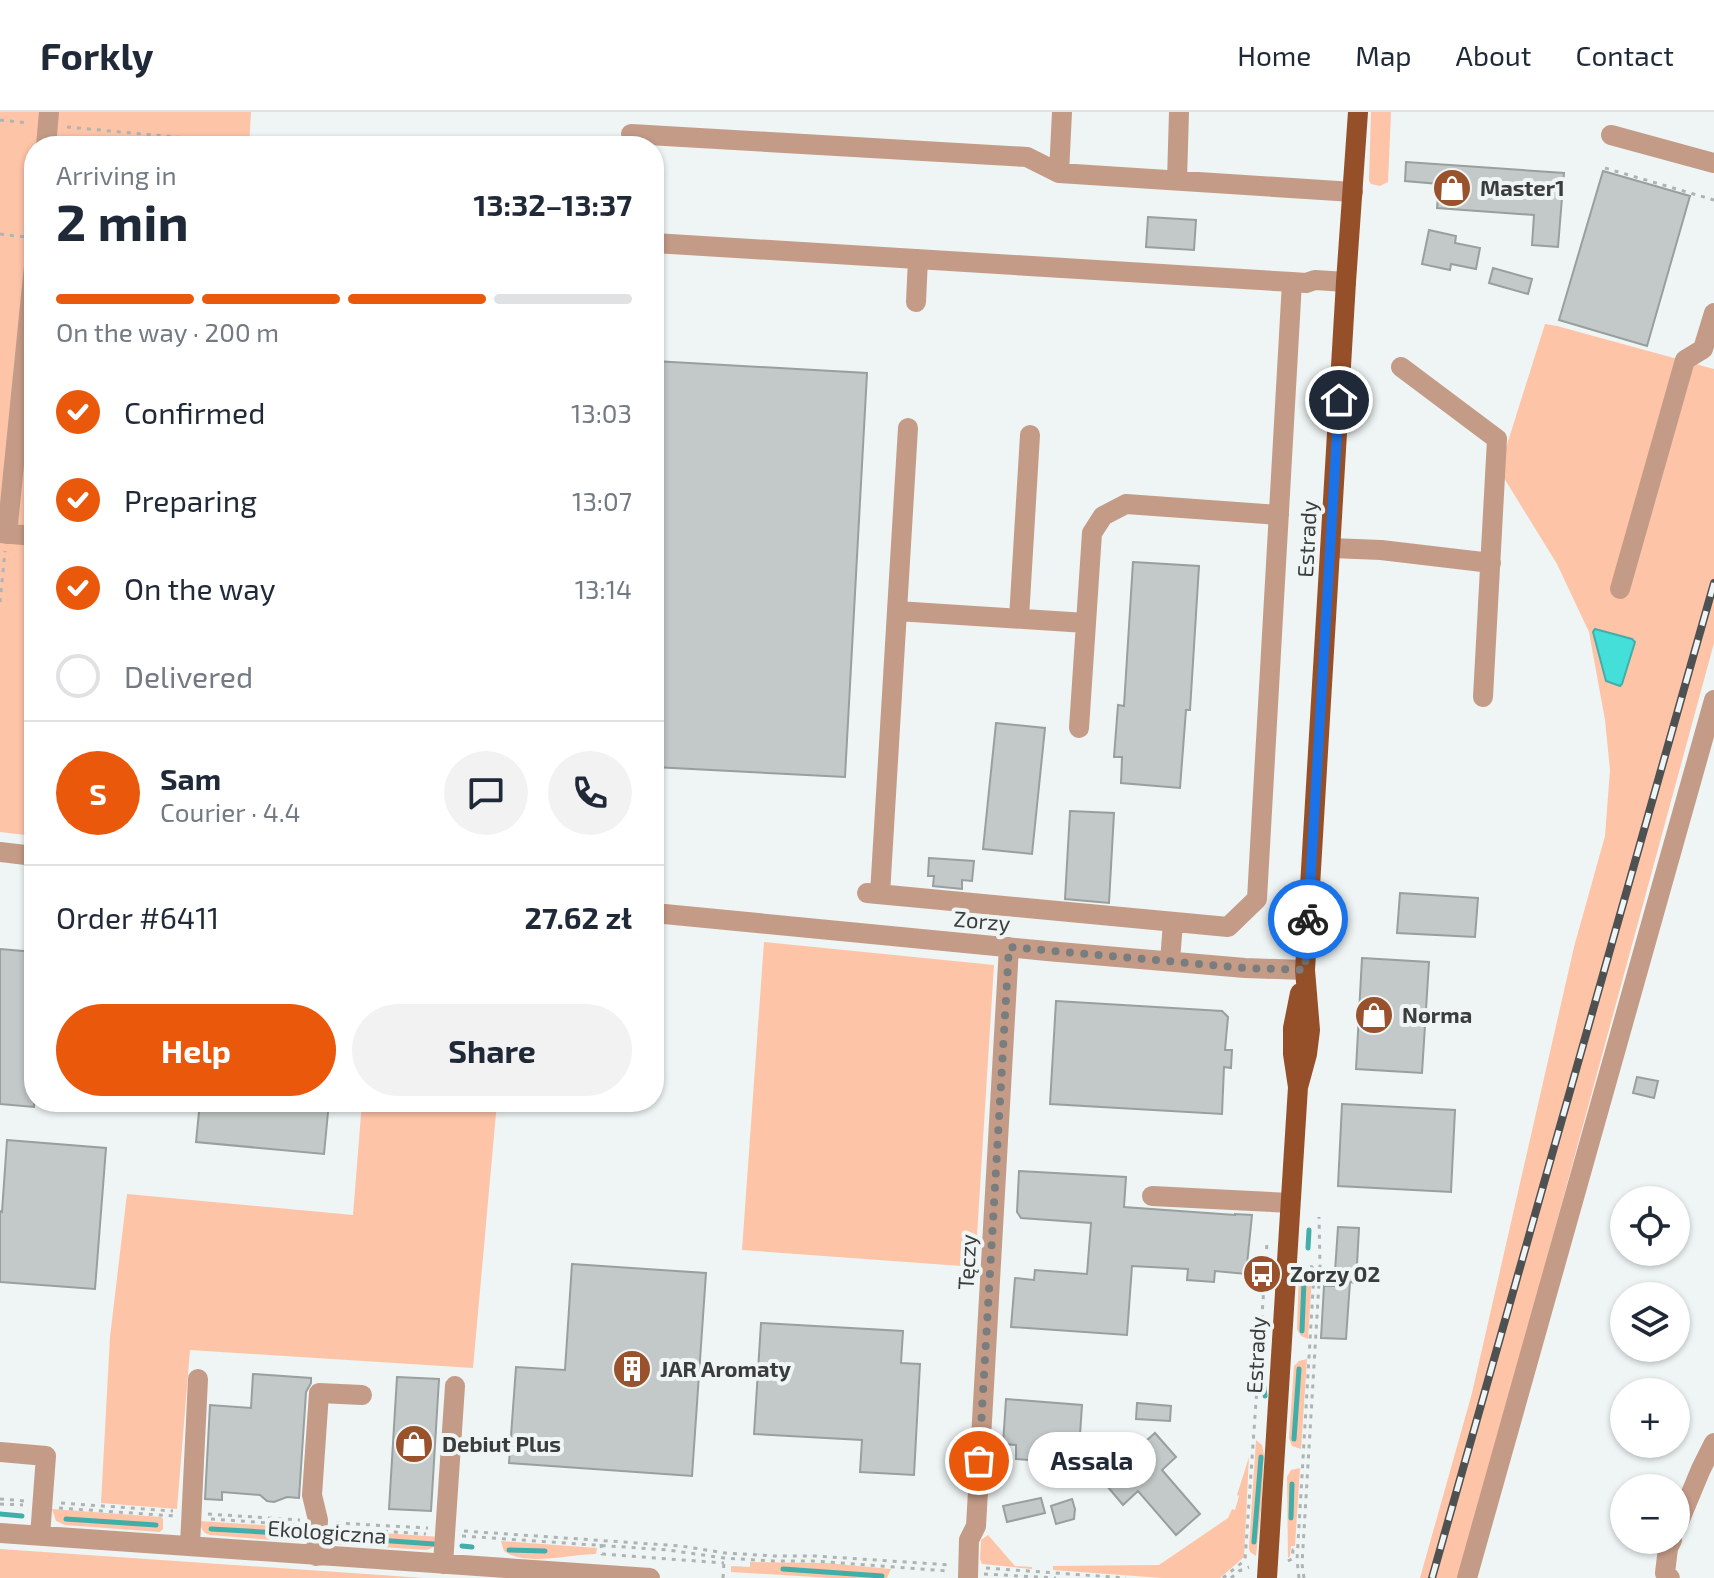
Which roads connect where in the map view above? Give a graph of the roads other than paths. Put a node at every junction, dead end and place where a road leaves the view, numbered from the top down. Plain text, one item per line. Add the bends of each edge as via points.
1 (1062, 112) edge
2 (1179, 112) edge
3 (1358, 112) edge
4 (631, 134) dead end
5 (1611, 135) dead end
6 (1714, 163) edge
7 (1059, 173) junction
8 (1177, 181) junction
9 (1353, 192) junction
10 (664, 244) edge
11 (918, 259) junction
12 (1292, 282) junction
13 (1346, 282) junction
14 (916, 302) dead end
15 (1714, 313) edge
16 (24, 355) edge
17 (1401, 367) dead end
18 (908, 428) dead end
19 (1030, 435) dead end
20 (1279, 515) junction
21 (4, 533) edge
22 (24, 535) edge
23 (1331, 548) junction
24 (1491, 563) junction
25 (1620, 589) dead end
26 (897, 611) junction
27 (1019, 618) junction
28 (1086, 623) junction
29 (1483, 697) dead end
30 (1714, 700) edge
31 (1079, 728) dead end
32 (0, 852) edge
33 (24, 855) edge
34 (664, 914) edge
35 (1173, 922) junction
36 (1009, 947) junction
37 (1170, 961) junction
38 (1305, 970) junction
39 (1152, 1196) dead end
40 (1290, 1203) junction
41 (198, 1379) dead end
42 (455, 1386) dead end
43 (362, 1395) dead end
44 (1714, 1443) edge
45 (0, 1452) edge
46 (1690, 1495) edge
47 (0, 1533) edge
48 (40, 1536) junction
49 (190, 1545) junction
50 (1667, 1554) edge
51 (316, 1556) junction
52 (443, 1564) junction
53 (968, 1572) edge
54 (650, 1578) edge
55 (1267, 1578) edge
56 (1467, 1578) edge
57 (1670, 1578) edge

1 - 7 street
2 - 8 street
3 - 9 main road, Estrady
4 - 7 street via 1027,157
5 - 6 street
7 - 8 street
8 - 9 street
9 - 13 main road, Estrady
10 - 11 street
11 - 12 street
11 - 14 street
12 - 13 street
12 - 20 street
13 - 23 main road, Estrady
15 - 25 street via 1703,349 1685,360
16 - 21 street
17 - 24 street via 1497,439
18 - 26 street
19 - 27 street
20 - 28 street via 1126,504 1103,516 1092,533
20 - 35 street via 1257,899 1228,927
21 - 22 street
23 - 24 street
23 - 38 main road, Estrady
24 - 29 street
26 - 27 street
26 - 35 street via 873,894
27 - 28 street
28 - 31 street
30 - 56 street
32 - 33 street
34 - 36 street, Zorzy
35 - 37 street
36 - 37 street, Zorzy
36 - 53 street, Tęczy via 976,1526 969,1540
37 - 38 street, Zorzy
38 - 40 main road, Estrady via 1293,1028 1298,1087
39 - 40 street
40 - 55 main road, Estrady
41 - 49 street
42 - 52 street
43 - 51 street via 319,1393 312,1495
44 - 46 street
45 - 48 street via 46,1456
47 - 48 street, Ekologiczna
48 - 49 street, Ekologiczna
49 - 51 street, Ekologiczna
50 - 57 street via 1665,1573
51 - 52 street, Ekologiczna
52 - 54 street, Ekologiczna

